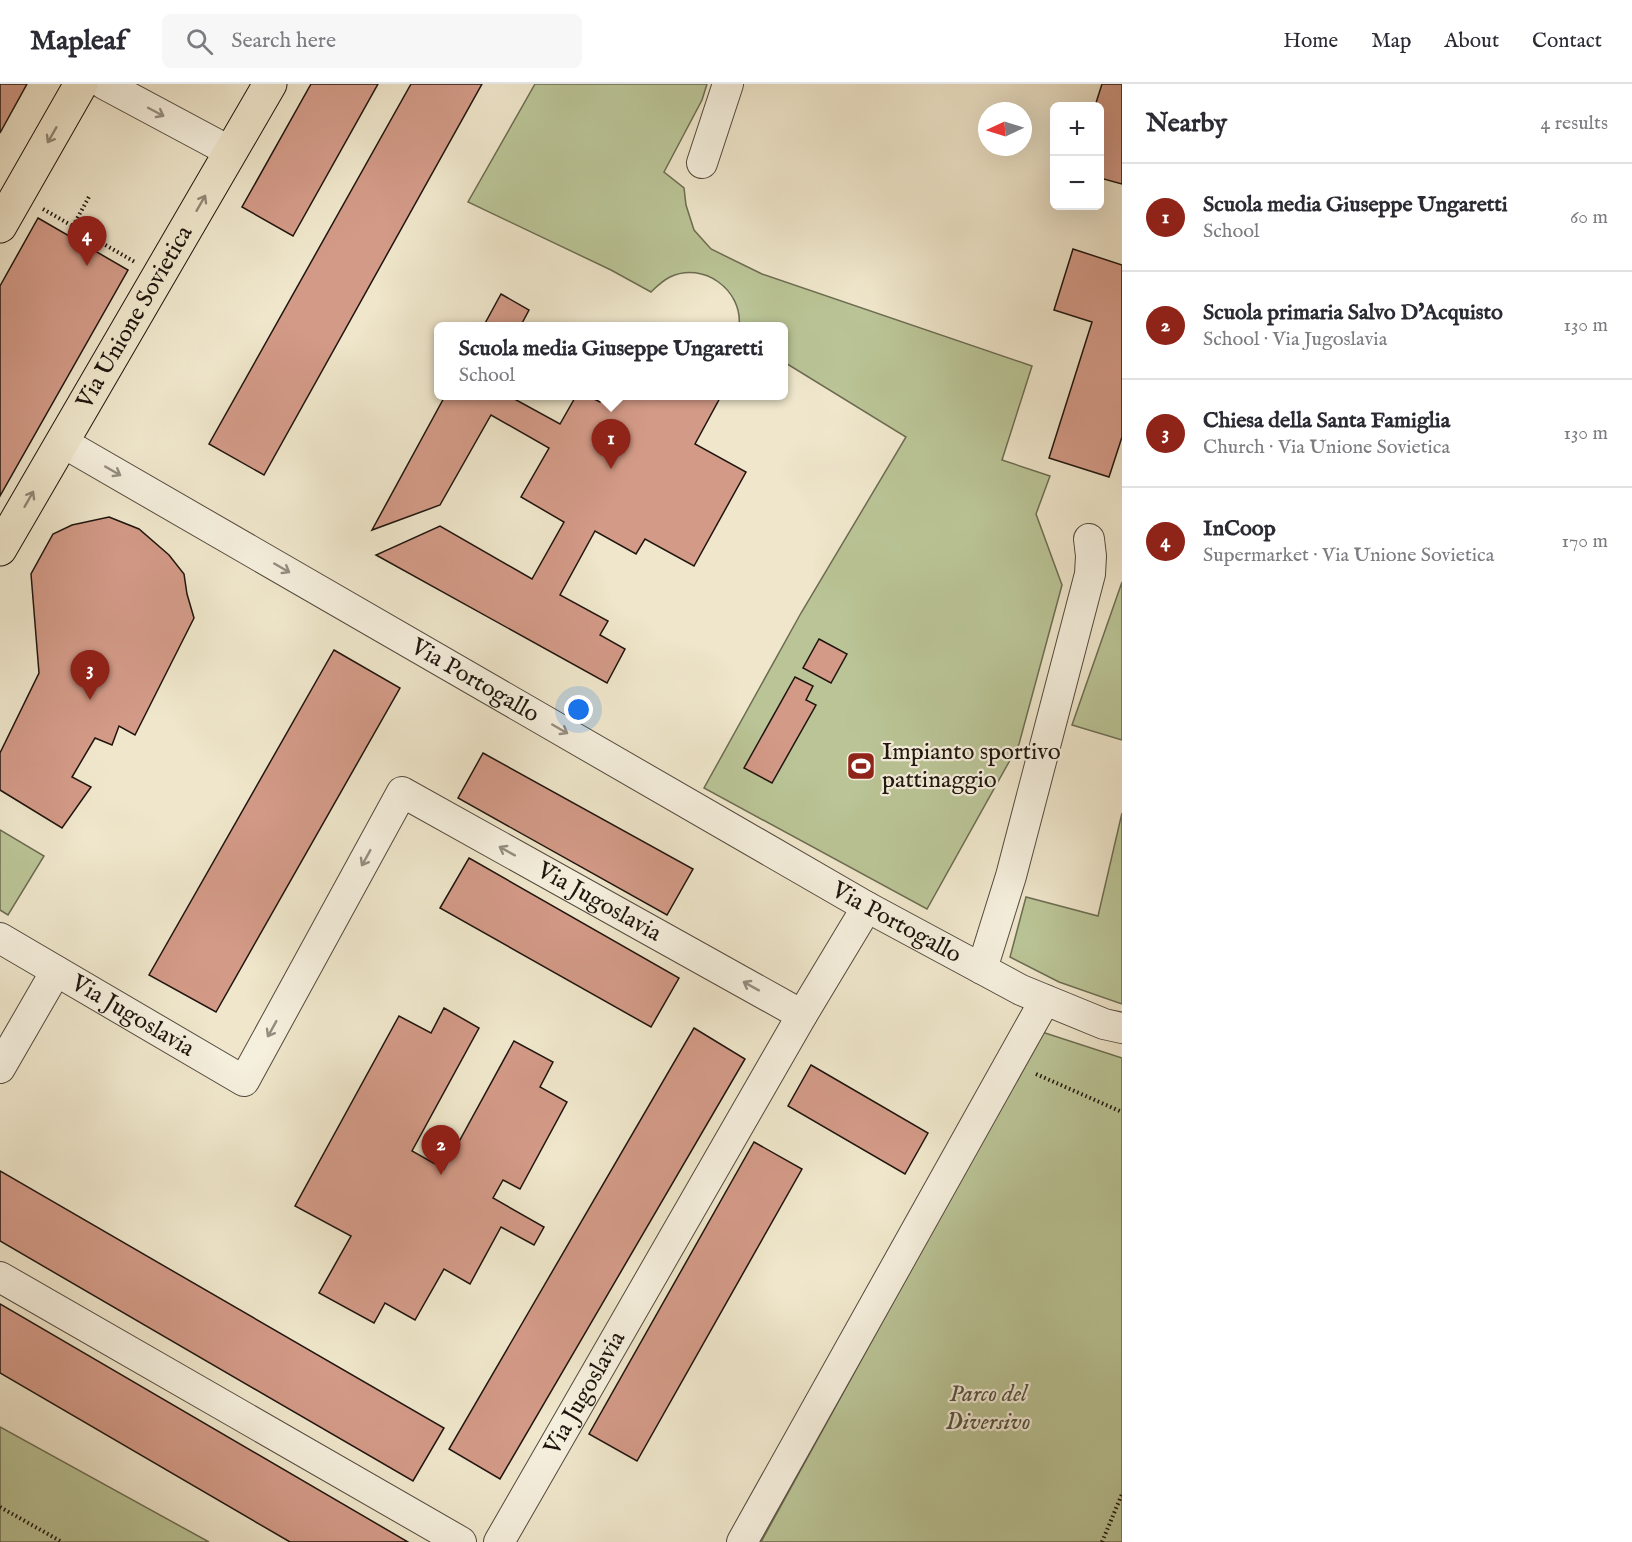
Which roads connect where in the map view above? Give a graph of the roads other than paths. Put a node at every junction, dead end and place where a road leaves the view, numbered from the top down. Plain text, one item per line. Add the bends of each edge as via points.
1 (81, 84) edge
2 (104, 84) edge
3 (728, 84) edge
4 (268, 86) edge
5 (231, 152) junction
6 (702, 163) dead end
7 (0, 226) edge
8 (62, 442) junction
9 (1089, 539) dead end
10 (0, 549) edge
11 (867, 907) junction
12 (0, 938) edge
13 (982, 969) junction
14 (56, 971) junction
15 (1045, 1000) junction
16 (802, 1015) junction
17 (1122, 1028) edge
18 (0, 1068) edge
19 (0, 1277) edge
20 (460, 1542) edge
21 (499, 1542) edge
22 (742, 1542) edge

1 -> 7 main road
2 -> 5 street
3 - 6 street
4 - 5 main road, Via Unione Sovietica
8 -> 5 main road, Via Unione Sovietica
10 -> 8 main road, Via Unione Sovietica
8 -> 11 street, Via Portogallo
9 - 13 street, Via Portogallo via 1090,574 1011,876
11 - 13 street, Via Portogallo
11 - 16 street
12 - 14 street, Via Jugoslavia
13 - 15 street, Via Portogallo
16 -> 14 street, Via Jugoslavia via 402,792 244,1081
14 - 18 street
15 - 17 street, Via Portogallo
15 - 22 street
16 - 21 street, Via Jugoslavia
19 - 20 street

